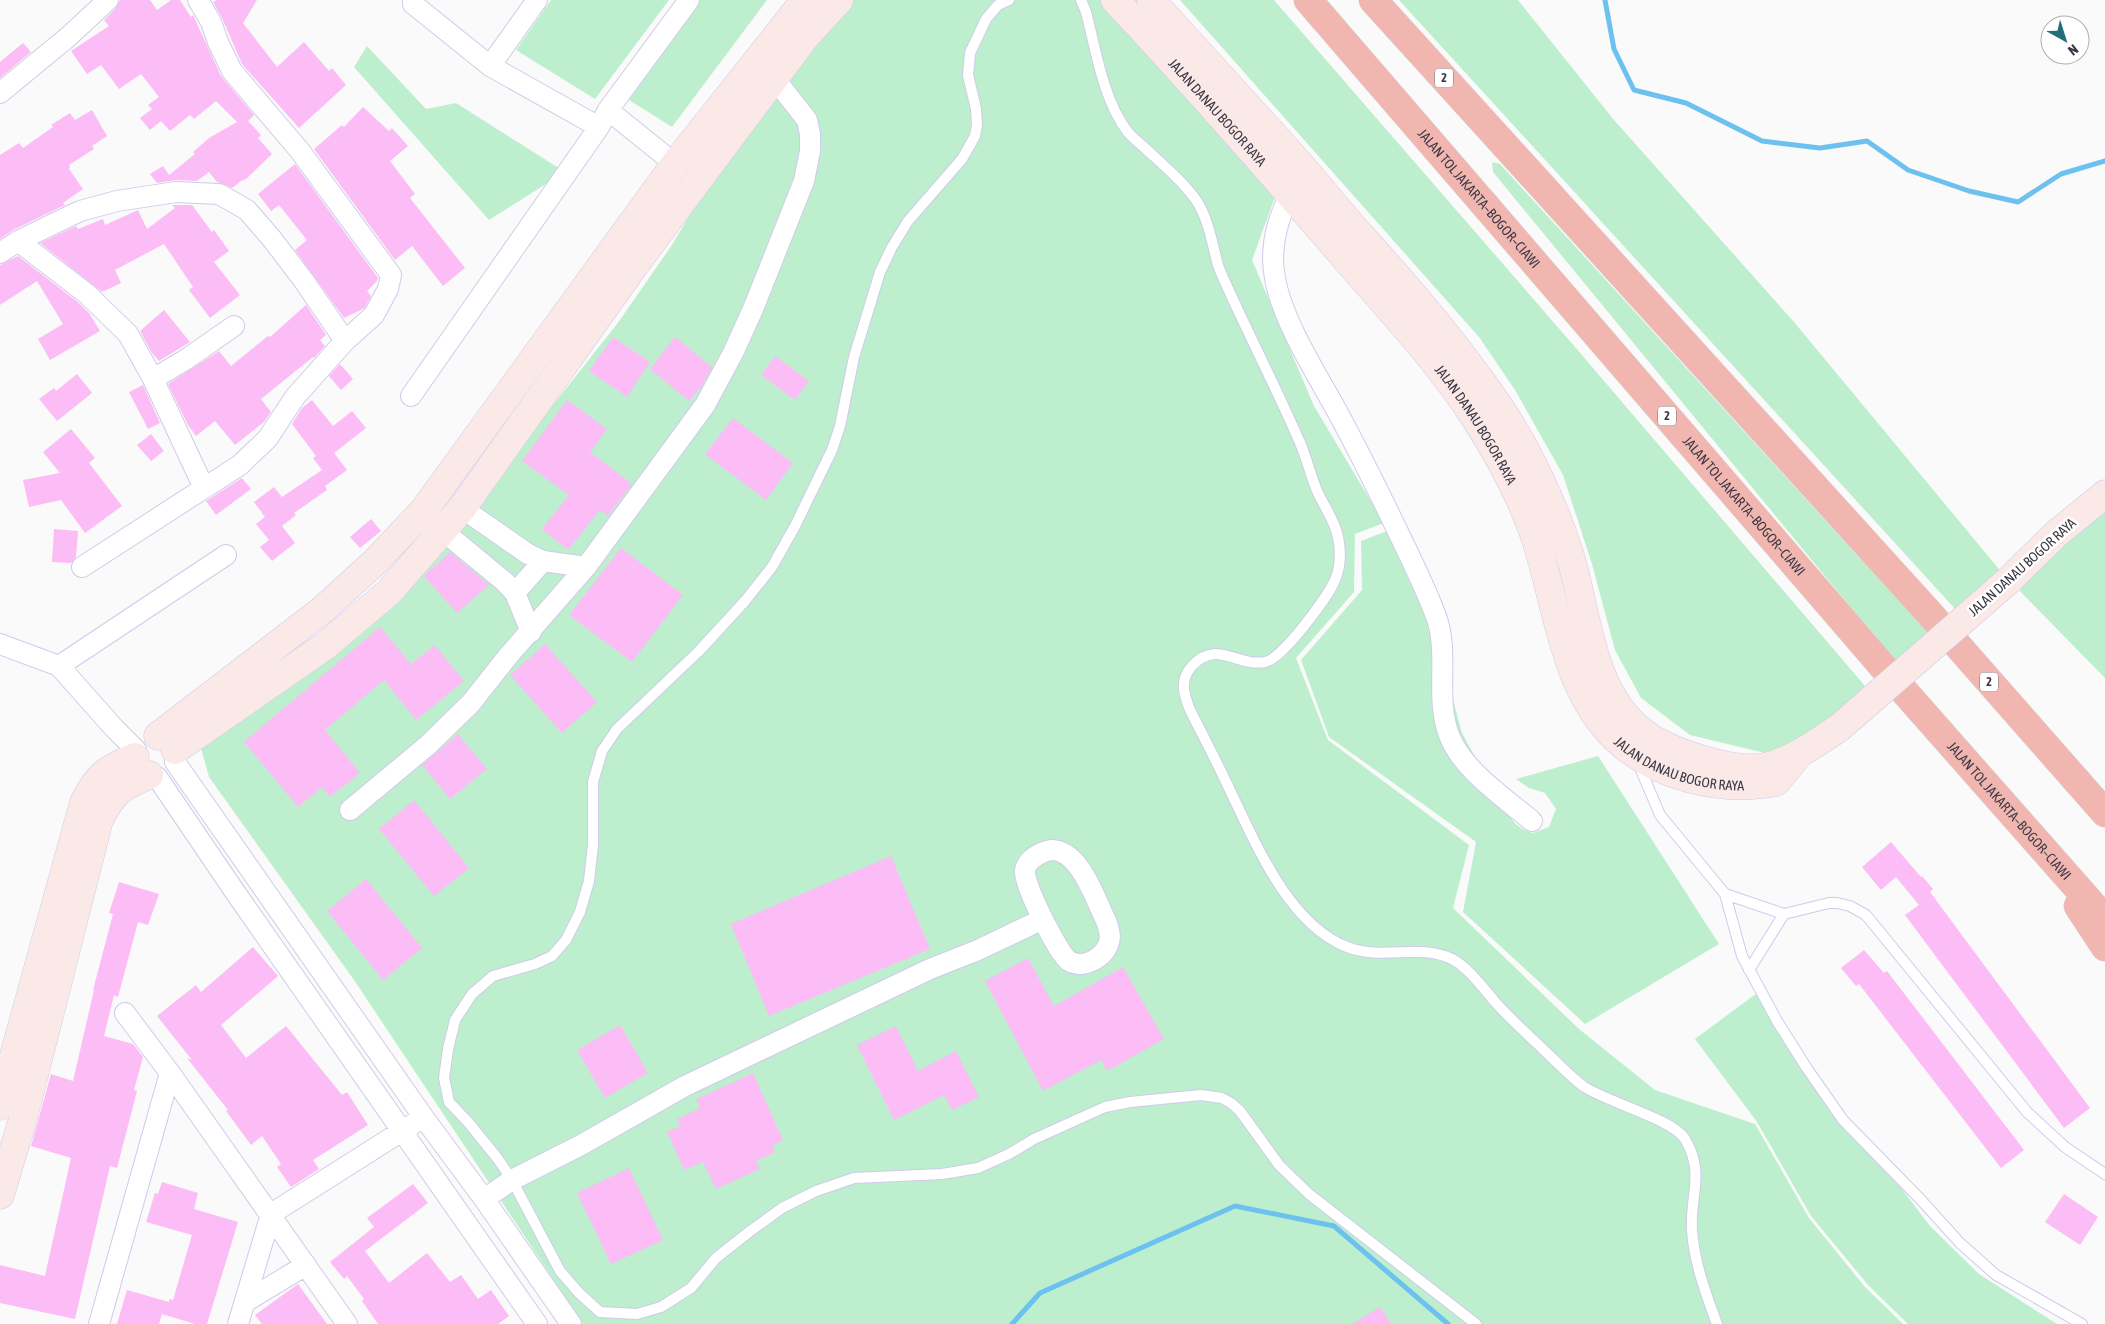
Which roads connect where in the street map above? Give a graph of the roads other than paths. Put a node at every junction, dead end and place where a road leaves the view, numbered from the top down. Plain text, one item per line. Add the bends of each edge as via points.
1 (108, 0) edge
2 (198, 0) edge
3 (413, 0) edge
4 (537, 0) edge
5 (689, 0) edge
6 (805, 0) edge
7 (839, 0) edge
8 (1010, 0) edge
9 (1081, 0) edge
10 (1115, 0) edge
11 (1151, 0) edge
12 (1308, 0) edge
13 (1374, 0) edge
14 (490, 66) junction
15 (774, 78) junction
16 (0, 92) edge
17 (603, 118) junction
18 (675, 164) junction
19 (1299, 184) junction
20 (18, 242) junction
21 (0, 253) edge
22 (234, 326) dead end
23 (345, 341) junction
24 (154, 379) junction
25 (410, 396) dead end
26 (204, 488) junction
27 (2105, 494) edge
28 (462, 508) junction
29 (444, 531) junction
30 (226, 554) dead end
31 (543, 561) junction
32 (82, 567) dead end
33 (586, 567) junction
34 (515, 593) junction
35 (531, 632) junction
36 (0, 644) edge
37 (59, 666) junction
38 (2048, 750) junction
39 (1799, 754) junction
40 (1634, 755) junction
41 (155, 758) junction
42 (2105, 793) edge
43 (350, 810) dead end
44 (2105, 813) edge
45 (1532, 822) dead end
46 (2028, 830) junction
47 (1725, 894) junction
48 (1784, 914) junction
49 (1043, 919) junction
50 (2105, 919) edge
51 (2105, 947) edge
52 (1750, 970) junction
53 (45, 984) junction
54 (125, 1013) dead end
55 (170, 1073) junction
56 (0, 1106) edge
57 (424, 1118) junction
58 (403, 1130) junction
59 (2105, 1174) edge
60 (512, 1180) junction
61 (0, 1195) edge
62 (484, 1199) junction
63 (271, 1214) junction
64 (306, 1265) junction
65 (245, 1302) junction
66 (99, 1324) edge
67 (238, 1324) edge
68 (347, 1324) edge
69 (538, 1324) edge
70 (571, 1324) edge
71 (1476, 1324) edge
72 (1718, 1324) edge
73 (2082, 1324) edge

1 - 16 street via 68,38
2 - 23 street via 232,71 300,151 391,275 388,289 374,315
3 - 14 street via 413,4
4 - 14 street
5 - 17 street
6 - 18 street
7 - 15 street
8 - 60 lane via 998,6 986,19 970,53 968,75 976,109 975,136 962,159 908,221 880,272 854,357 832,450 782,550 745,601 699,651 617,729 602,751 593,782 593,845 589,881 580,912 566,940 552,956 493,976 472,994 456,1020 444,1078 449,1102
9 - 72 lane via 1114,110 1128,133 1197,202 1209,226 1219,267 1298,438 1338,535 1339,567 1325,601 1277,656 1256,662 1215,653 1204,656 1187,670 1184,694 1193,718 1257,844 1287,895 1327,938 1376,954 1426,952 1453,960 1575,1080 1590,1090 1648,1115 1683,1136 1696,1162 1692,1229 1696,1253 1705,1291
10 - 19 street, JALAN DANAU BOGOR RAYA via 1184,73
11 - 19 street, JALAN DANAU BOGOR RAYA
12 - 46 highway, JALAN TOL JAKARTA–BOGOR–CIAWI / 2 via 1903,690
13 - 38 highway, 2 via 1923,607
14 - 17 street
15 - 28 street via 634,266
15 - 33 street via 807,120 810,151 804,181 753,310 705,405
17 - 18 street
17 - 25 street
18 - 41 street via 424,510 375,562
19 - 39 street, JALAN DANAU BOGOR RAYA via 1402,281 1497,403 1521,442 1549,499 1570,556 1597,660 1609,690 1623,712 1645,734 1674,750 1713,762 1764,767
19 - 40 street, JALAN DANAU BOGOR RAYA via 1476,419 1510,478 1534,532 1563,642 1582,692 1596,718
19 - 45 street via 1282,213 1273,255 1275,278 1292,325 1366,464 1431,604 1442,637 1442,701 1449,736 1484,782
20 - 21 street
20 - 23 street via 80,211 117,201 176,192 219,194 247,210 272,239
20 - 24 street via 87,294 128,334
22 - 24 street
23 - 26 street via 295,397 268,438 240,466
24 - 26 street
26 - 32 street
27 - 39 street, JALAN DANAU BOGOR RAYA, bridge via 1839,728
28 - 29 street
28 - 31 street
29 - 34 street
29 - 41 street via 389,592 325,646
30 - 37 street
31 - 33 street
31 - 34 street
33 - 35 street
34 - 35 street
35 - 43 street via 471,704 428,745
36 - 37 street
37 - 41 street via 114,728
38 - 42 highway
38 - 44 highway, 2
39 - 40 street, JALAN DANAU BOGOR RAYA via 1776,782 1741,787 1671,774
40 - 47 lane via 1660,815
41 - 53 street via 109,800
41 - 57 street
41 - 58 street via 235,892
46 - 50 highway, JALAN TOL JAKARTA–BOGOR–CIAWI / 2
46 - 51 highway
47 - 48 lane
47 - 52 lane via 1742,956
48 - 52 lane
48 - 59 lane via 1837,903 1866,915 2027,1112 2065,1147
49 - 49 street via 1070,962 1090,962 1105,951 1109,931 1107,924 1082,872 1068,855 1057,850 1041,853 1025,868 1028,886
49 - 60 street via 685,1086 581,1146
52 - 73 lane via 1786,1036 1843,1120 1960,1243 1996,1275
53 - 56 street
53 - 61 street via 22,1122
54 - 55 street
55 - 63 street
55 - 66 street
57 - 58 street
57 - 62 street
58 - 63 street
58 - 69 street
60 - 62 street
60 - 71 lane via 560,1271 579,1293 600,1312 637,1314 661,1307 691,1288 716,1258 749,1232 782,1208 816,1191 854,1178 942,1174 978,1168 1105,1107 1201,1095 1217,1097 1240,1111 1279,1165 1309,1194
62 - 70 street
63 - 64 street
63 - 65 street
64 - 65 street
64 - 68 street
65 - 67 street

